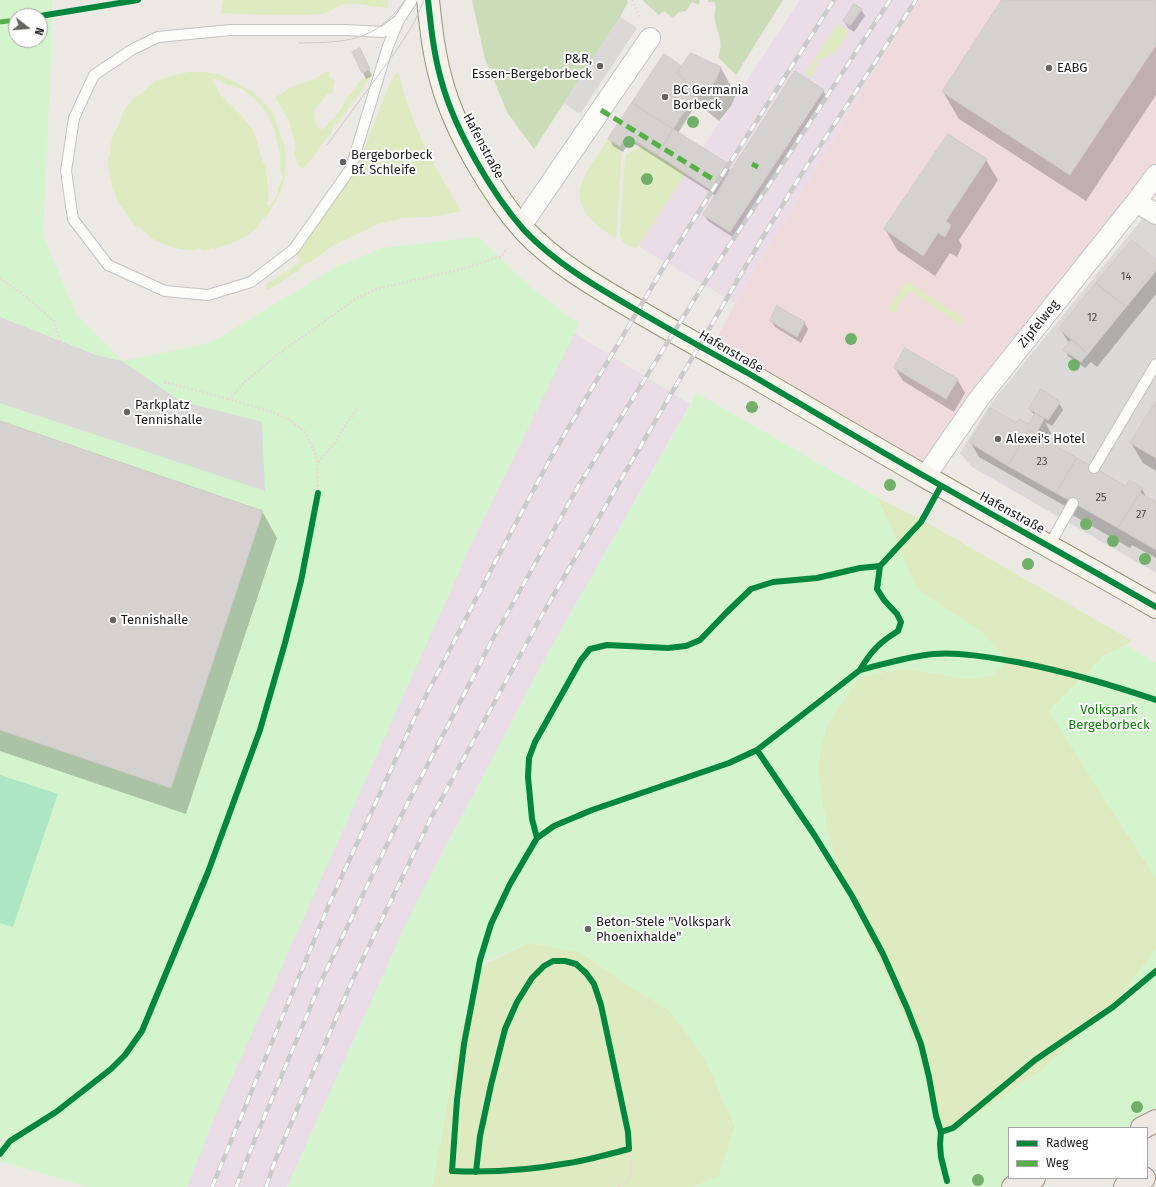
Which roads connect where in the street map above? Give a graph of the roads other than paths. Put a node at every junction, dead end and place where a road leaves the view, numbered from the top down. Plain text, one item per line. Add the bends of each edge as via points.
1 (412, 0) edge
2 (428, 0) edge
3 (399, 20) junction
4 (650, 38) dead end
5 (1156, 174) edge
6 (1136, 202) junction
7 (1156, 214) edge
8 (521, 226) junction
9 (1156, 364) edge
10 (1094, 468) dead end
11 (933, 481) junction
12 (1073, 503) dead end
13 (1049, 546) junction
14 (1156, 607) edge
15 (1156, 1121) edge
16 (1144, 1127) edge
17 (1032, 1179) edge
18 (1142, 1179) edge
19 (1013, 1187) edge
20 (1125, 1187) edge

1 - 3 lane
2 - 8 main road, Hafenstraße via 435,55 442,86 452,111 468,146 500,200
3 - 3 lane via 383,32 231,30 158,37 133,49 94,75 74,118 66,171 73,219 108,265 165,291 208,295 251,282 294,249 351,168 388,46
4 - 8 street
5 - 6 street, Zipfelweg
6 - 7 street
6 - 11 street, Zipfelweg via 978,400
8 - 11 main road, Hafenstraße via 534,240 610,295
9 - 10 lane
11 - 13 main road, Hafenstraße
12 - 13 lane
13 - 14 main road, Hafenstraße
15 - 16 main road
17 - 19 main road
18 - 20 main road

